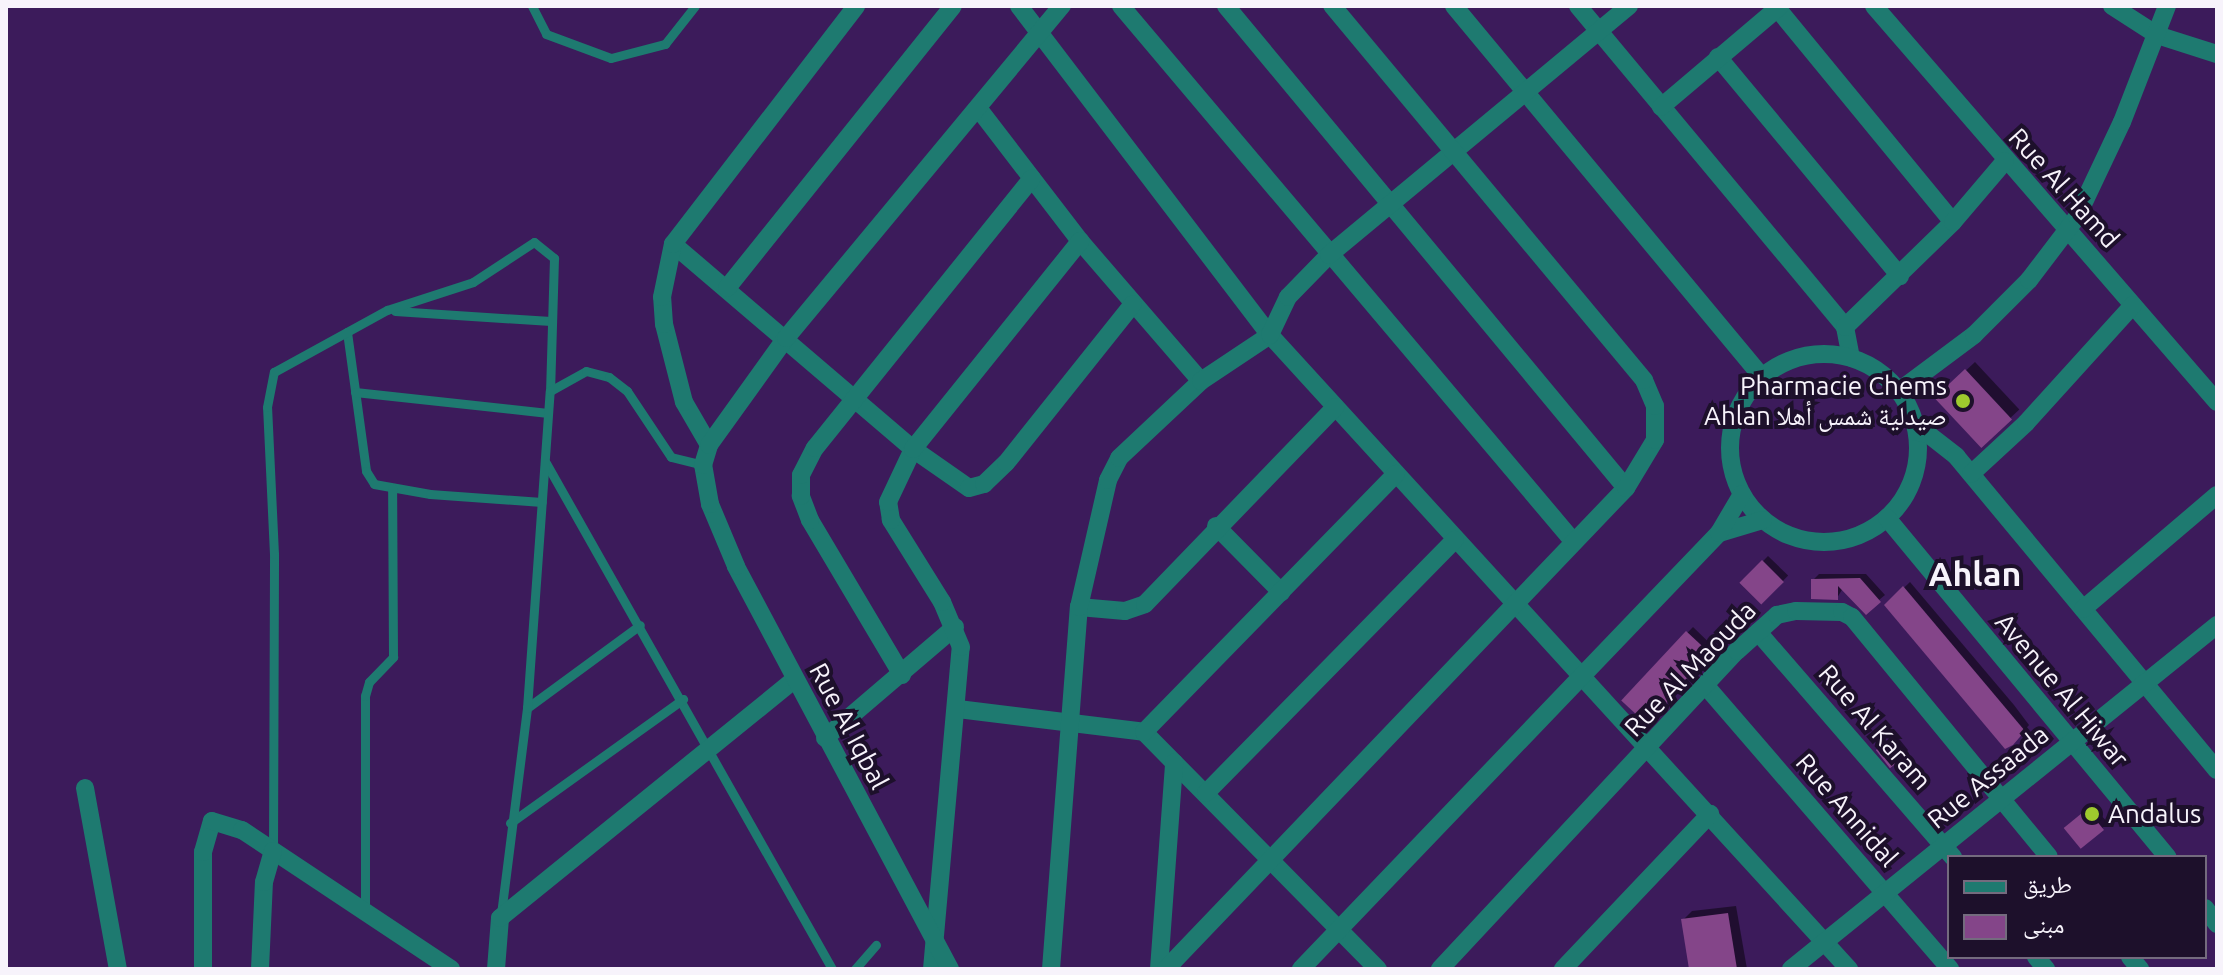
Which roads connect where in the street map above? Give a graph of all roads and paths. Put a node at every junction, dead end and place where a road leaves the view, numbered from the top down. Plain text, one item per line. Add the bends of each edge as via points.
1 (532, 6) edge
2 (695, 6) edge
3 (856, 6) edge
4 (953, 6) edge
5 (1019, 6) edge
6 (1062, 6) edge
7 (1121, 6) edge
8 (1226, 6) edge
9 (1332, 6) edge
10 (1454, 6) edge
11 (1578, 6) edge
12 (1629, 6) edge
13 (1874, 6) edge
14 (2112, 6) edge
15 (2167, 6) edge
16 (1778, 7) edge
17 (1598, 30) junction
18 (1037, 31) junction
19 (2157, 35) junction
20 (2217, 54) edge
21 (1718, 57) junction
22 (1528, 92) junction
23 (1661, 107) junction
24 (978, 108) junction
25 (1456, 151) junction
26 (2005, 161) junction
27 (1032, 178) junction
28 (1391, 205) junction
29 (1953, 222) junction
30 (2066, 226) junction
31 (1080, 241) junction
32 (673, 244) junction
33 (1329, 255) junction
34 (1900, 276) junction
35 (727, 288) junction
36 (1133, 304) junction
37 (2133, 305) junction
38 (387, 310) junction
39 (551, 321) junction
40 (1845, 327) junction
41 (347, 332) junction
42 (1270, 335) junction
43 (786, 338) junction
44 (1851, 357) junction
45 (1933, 370) junction
46 (1762, 377) junction
47 (1201, 381) junction
48 (550, 391) junction
49 (1899, 391) junction
50 (355, 392) junction
51 (2215, 395) edge
52 (853, 399) junction
53 (1335, 407) junction
54 (548, 413) junction
55 (1911, 413) junction
56 (1917, 432) junction
57 (709, 445) junction
58 (913, 449) junction
59 (546, 463) junction
60 (703, 465) junction
61 (1396, 474) junction
62 (1971, 474) junction
63 (392, 488) junction
64 (1626, 488) junction
65 (1742, 494) junction
66 (2217, 495) edge
67 (542, 502) junction
68 (1887, 518) junction
69 (1763, 520) junction
70 (1216, 526) junction
71 (1719, 533) junction
72 (1455, 540) junction
73 (1573, 541) junction
74 (1281, 592) junction
75 (1514, 604) junction
76 (1079, 607) junction
77 (2083, 609) junction
78 (640, 625) junction
79 (2217, 625) edge
80 (955, 627) junction
81 (1758, 632) junction
82 (902, 675) junction
83 (1580, 678) junction
84 (794, 680) junction
85 (2143, 681) junction
86 (1705, 685) junction
87 (683, 699) junction
88 (527, 708) junction
89 (958, 709) junction
90 (1070, 723) junction
91 (1144, 732) junction
92 (825, 738) junction
93 (2072, 741) junction
94 (711, 747) junction
95 (1650, 748) junction
96 (2213, 757) edge
97 (1174, 763) junction
98 (85, 788) dead end
99 (1206, 793) junction
100 (2002, 799) junction
101 (1710, 814) junction
102 (510, 823) junction
103 (273, 851) junction
104 (1949, 851) edge
105 (2047, 855) edge
106 (2165, 855) edge
107 (1270, 860) junction
108 (1886, 894) junction
109 (365, 911) junction
110 (500, 918) junction
111 (1339, 930) junction
112 (937, 944) junction
113 (1825, 944) junction
114 (876, 945) dead end
115 (118, 969) edge
116 (203, 969) edge
117 (260, 969) edge
118 (451, 969) edge
119 (496, 969) edge
120 (832, 969) edge
121 (855, 969) edge
122 (932, 969) edge
123 (950, 969) edge
124 (1051, 969) edge
125 (1159, 969) edge
126 (1166, 969) edge
127 (1301, 969) edge
128 (1378, 969) edge
129 (1440, 969) edge
130 (1563, 969) edge
131 (1791, 969) edge
132 (1849, 969) edge
133 (1950, 969) edge

1 - 2 lane via 546,34 611,58 665,44
3 - 32 street
4 - 35 street
5 - 18 street
6 - 18 street
7 - 33 street
8 - 28 street
9 - 25 street
10 - 22 street
11 - 17 street
12 - 17 street
13 - 26 street, Rue Al Hamd
14 - 19 street
15 - 19 street
16 - 21 street
16 - 29 street
17 - 22 street
17 - 23 street
18 - 24 street
18 - 42 street
19 - 20 street
19 - 30 street via 2105,159 2077,217
21 - 23 street
21 - 34 street
22 - 25 street
22 - 46 street
23 - 40 street
24 - 27 street
24 - 43 street
25 - 28 street
25 - 64 street via 1650,390 1655,440
26 - 29 street
26 - 30 street, Rue Al Hamd
27 - 31 street
27 - 52 street
28 - 33 street
28 - 64 street
29 - 34 street
30 - 37 street, Rue Al Hamd
30 - 45 street via 2029,280
31 - 36 street
31 - 58 street
32 - 35 street
32 - 57 street via 662,297 664,324 684,402
33 - 42 street via 1288,297
33 - 73 street
34 - 40 street
35 - 43 street
36 - 47 street
36 - 58 street via 984,484 958,486
37 - 51 street, Rue Al Hamd
37 - 62 street via 2026,423
38 - 39 lane
38 - 39 lane via 473,282 534,242 554,258
38 - 41 lane
39 - 48 lane
40 - 44 street
41 - 50 lane
41 - 103 lane via 274,372 271,380
42 - 47 street
42 - 53 street
43 - 52 street
43 - 57 street
44 - 46 street via 1804,356
44 - 49 street via 1877,370
45 - 49 street
45 - 55 street
46 - 65 street via 1734,419 1730,445
47 - 76 street via 1119,458 1108,480
48 - 54 lane
48 - 60 lane via 586,371 609,377 627,391 671,457
49 - 55 street
50 - 54 lane
50 - 63 lane via 366,471 374,484
52 - 58 street
52 - 82 street via 805,463 801,496 848,591
53 - 61 street
53 - 70 street
54 - 59 lane
55 - 56 street
56 - 62 street via 1940,442
56 - 68 street via 1913,479
57 - 60 street
58 - 80 street via 891,488 891,520
59 - 67 lane
59 - 78 lane
60 - 84 street, Rue Al Iqbal via 710,504
61 - 72 street
61 - 74 street
62 - 77 street
63 - 67 lane
63 - 109 lane via 396,638 393,657 369,682 365,696
64 - 73 street
65 - 69 street
65 - 71 street
66 - 77 street
67 - 88 lane
68 - 69 street via 1835,542 1797,538
68 - 93 street, Avenue Al Hiwar
69 - 71 street
70 - 74 street
70 - 76 street via 1145,604 1125,611
71 - 83 street
72 - 75 street
72 - 99 street
73 - 75 street
74 - 91 street
75 - 83 street
75 - 107 street
76 - 90 street
77 - 85 street
78 - 87 lane
78 - 88 lane
79 - 85 street, Rue Assaada
80 - 82 street
80 - 89 street via 961,647
81 - 86 street, Rue Al Maouda
81 - 100 street, Rue Al Maouda via 1777,615 1796,611 1852,617
81 - 104 street, Rue Al Karam
82 - 92 street
83 - 95 street
83 - 111 street
84 - 92 street, Rue Al Iqbal
84 - 94 street
85 - 93 street, Rue Assaada
85 - 96 street
86 - 95 street, Rue Al Maouda
86 - 108 street, Rue Annidal
87 - 94 lane
87 - 102 lane
88 - 102 lane
89 - 90 street
89 - 112 street via 936,908
90 - 91 street
90 - 124 street
91 - 97 street
92 - 112 street, Rue Al Iqbal
93 - 100 street, Rue Assaada
93 - 106 street, Avenue Al Hiwar
94 - 110 street
94 - 120 lane
95 - 101 street
95 - 129 street, Rue Al Maouda
97 - 99 street
97 - 125 street
98 - 115 street
99 - 107 street
100 - 104 street, Rue Assaada
100 - 105 street, Rue Al Maouda
101 - 113 street
101 - 130 street
102 - 110 lane
103 - 109 street
103 - 116 street via 242,830 212,821 203,852
103 - 117 street via 264,882
104 - 108 street, Rue Assaada
107 - 111 street
107 - 126 street
108 - 113 street, Rue Assaada
108 - 133 street, Rue Annidal
109 - 118 street
110 - 119 street
111 - 127 street
111 - 128 street
112 - 122 street
112 - 123 street, Rue Al Iqbal
113 - 131 street, Rue Assaada
113 - 132 street
114 - 121 lane

